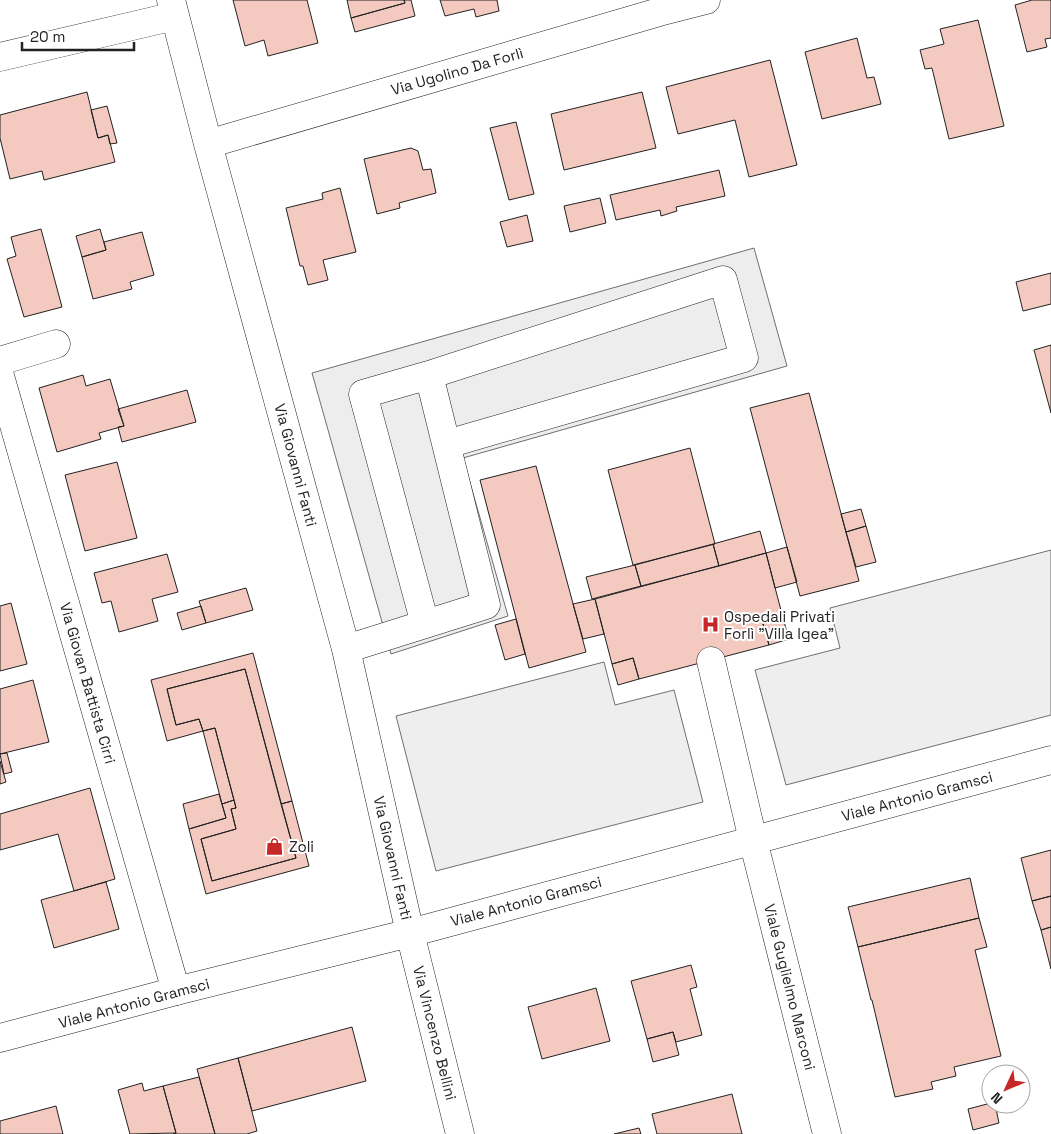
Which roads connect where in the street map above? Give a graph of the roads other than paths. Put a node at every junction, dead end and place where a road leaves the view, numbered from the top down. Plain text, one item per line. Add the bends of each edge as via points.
1 (706, 0) edge
2 (657, 6) edge
3 (173, 8) edge
4 (0, 57) edge
5 (208, 144) junction
6 (56, 344) dead end
7 (0, 361) edge
8 (430, 375) junction
9 (0, 376) edge
10 (447, 444) junction
11 (425, 624) junction
12 (346, 649) junction
13 (711, 661) dead end
14 (1051, 760) edge
15 (753, 840) junction
16 (410, 933) junction
17 (176, 991) junction
18 (0, 1038) edge
19 (460, 1134) edge
20 (827, 1134) edge

1 - 2 street, Via Ugolino Da Forlì
2 - 5 street, Via Ugolino Da Forlì
3 - 4 street
3 - 5 street, Via Giovanni Fanti
5 - 12 street, Via Giovanni Fanti
6 - 7 street
8 - 10 street
8 - 10 street via 723,280 744,358
8 - 11 street via 363,394
9 - 17 street, Via Giovan Battista Cirri
10 - 11 street via 486,605
11 - 12 street
12 - 16 street, Via Giovanni Fanti
13 - 15 street, Viale Guglielmo Marconi
14 - 15 street, Viale Antonio Gramsci
15 - 16 street, Viale Antonio Gramsci
15 - 20 street, Viale Guglielmo Marconi
16 - 17 street, Viale Antonio Gramsci
16 - 19 street, Via Vincenzo Bellini
17 - 18 street, Viale Antonio Gramsci

